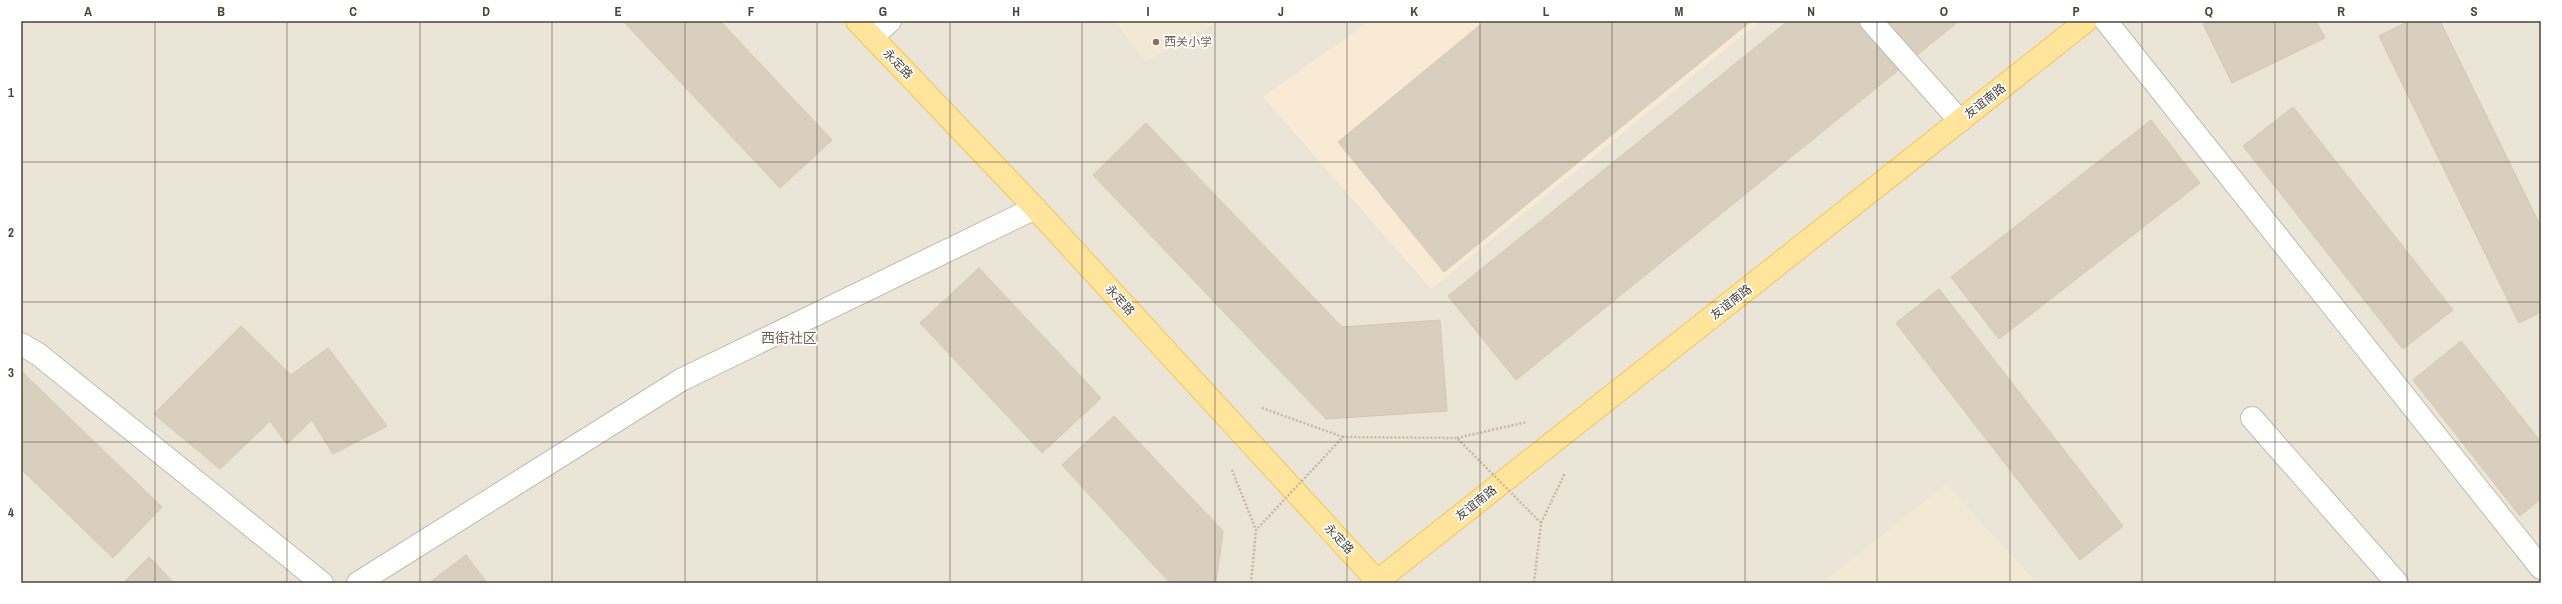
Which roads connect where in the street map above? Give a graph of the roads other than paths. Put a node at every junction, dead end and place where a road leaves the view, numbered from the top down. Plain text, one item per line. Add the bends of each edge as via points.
1 (857, 21) edge
2 (890, 21) edge
3 (1871, 21) edge
4 (2086, 21) edge
5 (2106, 21) edge
6 (872, 37) junction
7 (1960, 121) junction
8 (1035, 208) junction
9 (21, 344) edge
10 (2252, 418) dead end
11 (2541, 568) edge
12 (1377, 582) edge
13 (322, 583) edge
14 (358, 583) edge
15 (2397, 583) edge

1 - 6 main road, 永定路
2 - 6 street
3 - 7 street
4 - 7 main road, 友谊南路
5 - 11 street
6 - 8 main road, 永定路
7 - 12 main road, 友谊南路
8 - 12 main road, 永定路
8 - 14 street via 681,380
9 - 13 street via 38,354
10 - 15 street

